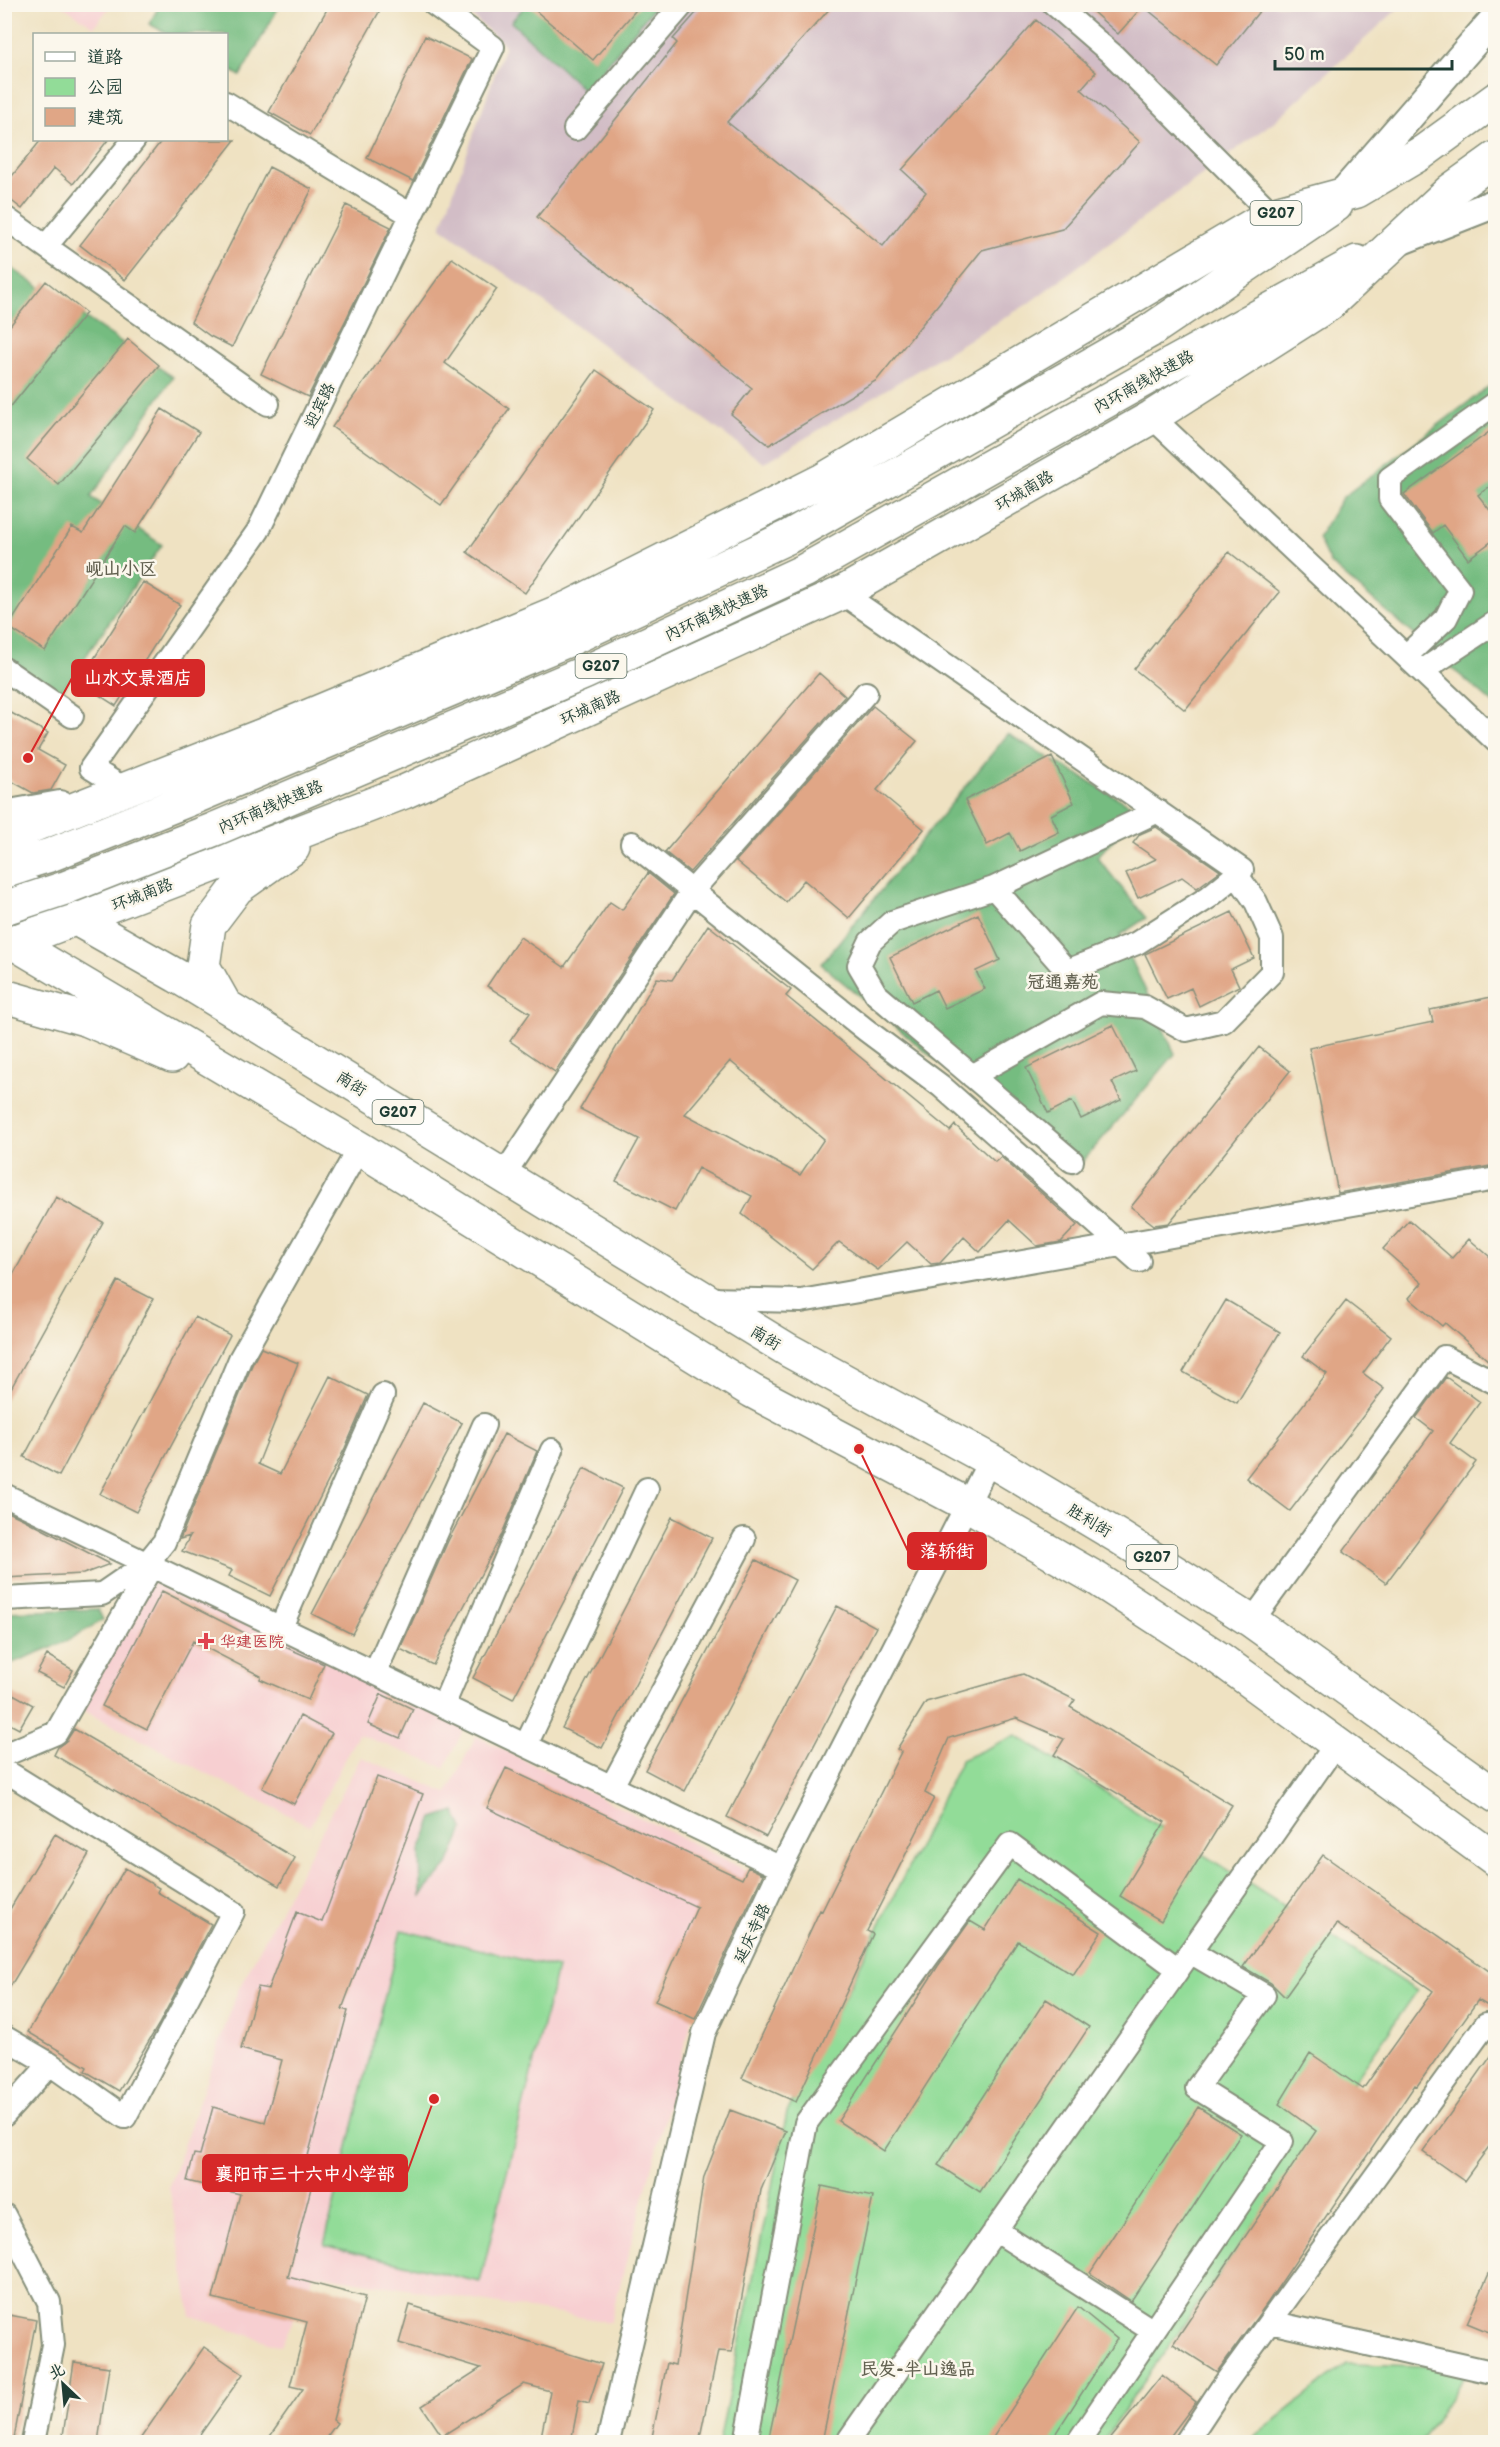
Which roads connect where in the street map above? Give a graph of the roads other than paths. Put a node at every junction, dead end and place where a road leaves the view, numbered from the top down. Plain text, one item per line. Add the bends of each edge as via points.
1 (434, 4) edge
2 (683, 4) edge
3 (1054, 4) edge
4 (1496, 17) edge
5 (1496, 99) edge
6 (228, 104) edge
7 (575, 129) dead end
8 (133, 141) edge
9 (1496, 158) edge
10 (1349, 193) junction
11 (1496, 203) edge
12 (411, 214) junction
13 (1272, 214) junction
14 (4, 217) edge
15 (1392, 244) junction
16 (46, 246) junction
17 (1496, 403) edge
18 (268, 404) dead end
19 (1152, 417) junction
20 (842, 593) junction
21 (1496, 622) edge
22 (1414, 664) junction
23 (4, 669) edge
24 (866, 693) dead end
25 (72, 716) dead end
26 (1496, 741) edge
27 (115, 793) junction
28 (1158, 811) junction
29 (4, 816) edge
30 (330, 820) junction
31 (4, 837) edge
32 (632, 843) dead end
33 (4, 869) edge
34 (1236, 874) junction
35 (4, 878) edge
36 (994, 888) junction
37 (692, 891) junction
38 (4, 908) edge
39 (78, 919) junction
40 (9, 942) edge
41 (4, 996) edge
42 (226, 1006) junction
43 (972, 1076) junction
44 (284, 1103) junction
45 (359, 1148) junction
46 (1072, 1161) dead end
47 (503, 1176) junction
48 (1496, 1179) edge
49 (1120, 1245) junction
50 (1140, 1261) dead end
51 (705, 1299) junction
52 (788, 1350) joint
53 (1496, 1383) edge
54 (383, 1395) dead end
55 (484, 1425) dead end
56 (552, 1450) dead end
57 (990, 1460) junction
58 (647, 1490) dead end
59 (4, 1495) edge
60 (968, 1505) junction
61 (744, 1539) dead end
62 (149, 1564) junction
63 (4, 1599) edge
64 (1252, 1621) junction
65 (280, 1627) junction
66 (375, 1673) junction
67 (443, 1706) junction
68 (1336, 1744) junction
69 (526, 1745) junction
70 (4, 1755) edge
71 (4, 1770) edge
72 (612, 1786) junction
73 (1496, 1796) edge
74 (1496, 1860) edge
75 (781, 1868) junction
76 (1184, 1960) junction
77 (1496, 2030) edge
78 (4, 2037) edge
79 (50, 2064) junction
80 (4, 2115) edge
81 (4, 2215) edge
82 (995, 2230) junction
83 (1270, 2322) junction
84 (1154, 2331) junction
85 (1496, 2373) edge
86 (33, 2442) edge
87 (608, 2442) edge
88 (746, 2442) edge
89 (848, 2442) edge
90 (1078, 2442) edge
91 (1186, 2442) edge

1 - 12 street, 迎宾路 via 492,47
2 - 7 street
3 - 13 street via 1113,56
4 - 10 main road
5 - 10 highway, G207 via 1423,152
6 - 12 street
8 - 16 street
9 - 15 highway, 内环南线快速路 / G207 via 1449,191
10 - 13 highway, G207
10 - 33 highway, G207 via 1148,332 788,537 568,640 195,797 50,855
11 - 15 main road
12 - 27 street, 迎宾路 via 258,531 91,768
13 - 27 highway, G207 via 823,480 570,607
14 - 16 street
15 - 19 highway, 内环南线快速路 / G207 via 1329,304
15 - 38 highway, 内环南线快速路 / G207, bridge via 1284,300 794,576 586,672 226,825
16 - 18 street
17 - 22 street via 1390,478 1390,499 1460,590
19 - 20 highway, 环城南路 / G207
19 - 22 street
20 - 28 street
20 - 30 highway, 环城南路 / G207 via 404,792
21 - 22 street
22 - 26 street
23 - 25 street
24 - 37 street
27 - 29 main road
27 - 31 highway
28 - 34 street via 1242,870
28 - 36 street
30 - 39 highway, 环城南路 / G207
30 - 42 highway via 237,888 209,926 203,966
32 - 37 street
34 - 36 street via 1209,897 1137,943 1067,971
34 - 43 street via 1256,902 1272,938 1272,972 1224,1021 1186,1030 1144,1007 1101,1003
35 - 39 highway, 南街 / G207
36 - 43 street via 892,922 870,942 859,965 876,994
37 - 47 street
37 - 49 street via 941,1086
39 - 40 highway, 环城南路 / G207
39 - 42 highway, 南街 / G207
40 - 44 highway, G207
41 - 44 highway via 88,1020
42 - 47 highway, 南街 / G207
43 - 46 street
44 - 45 highway, G207
45 - 60 highway, G207 via 752,1390
45 - 62 street via 240,1359 164,1542
47 - 51 highway, 南街 / G207
48 - 49 street
49 - 50 street
49 - 51 street via 801,1300
51 - 52 highway, 南街 / G207
52 - 57 highway, 胜利街 / G207
53 - 64 street via 1444,1357
54 - 65 street
55 - 66 street
56 - 67 street
57 - 60 street, 延庆寺路
57 - 64 highway, 胜利街 / G207
58 - 69 street
59 - 62 street
60 - 68 highway via 1097,1579 1220,1659
60 - 75 street, 延庆寺路
61 - 72 street
62 - 63 street via 102,1594
62 - 65 street
62 - 70 street via 56,1733
64 - 73 highway, 胜利街 / G207
65 - 66 street
66 - 67 street
67 - 69 street
68 - 74 highway
68 - 76 street
69 - 72 street
71 - 79 street via 233,1912 125,2117
72 - 75 street
75 - 87 street, 延庆寺路 via 705,2033
76 - 82 street
76 - 84 street via 1264,1995 1197,2088 1282,2141
76 - 88 street via 1010,1844 806,2123
77 - 83 street via 1486,2024
78 - 79 street
79 - 80 street
81 - 86 street via 49,2302 53,2345
82 - 84 street
82 - 89 street
83 - 85 street
83 - 91 street
84 - 90 street

